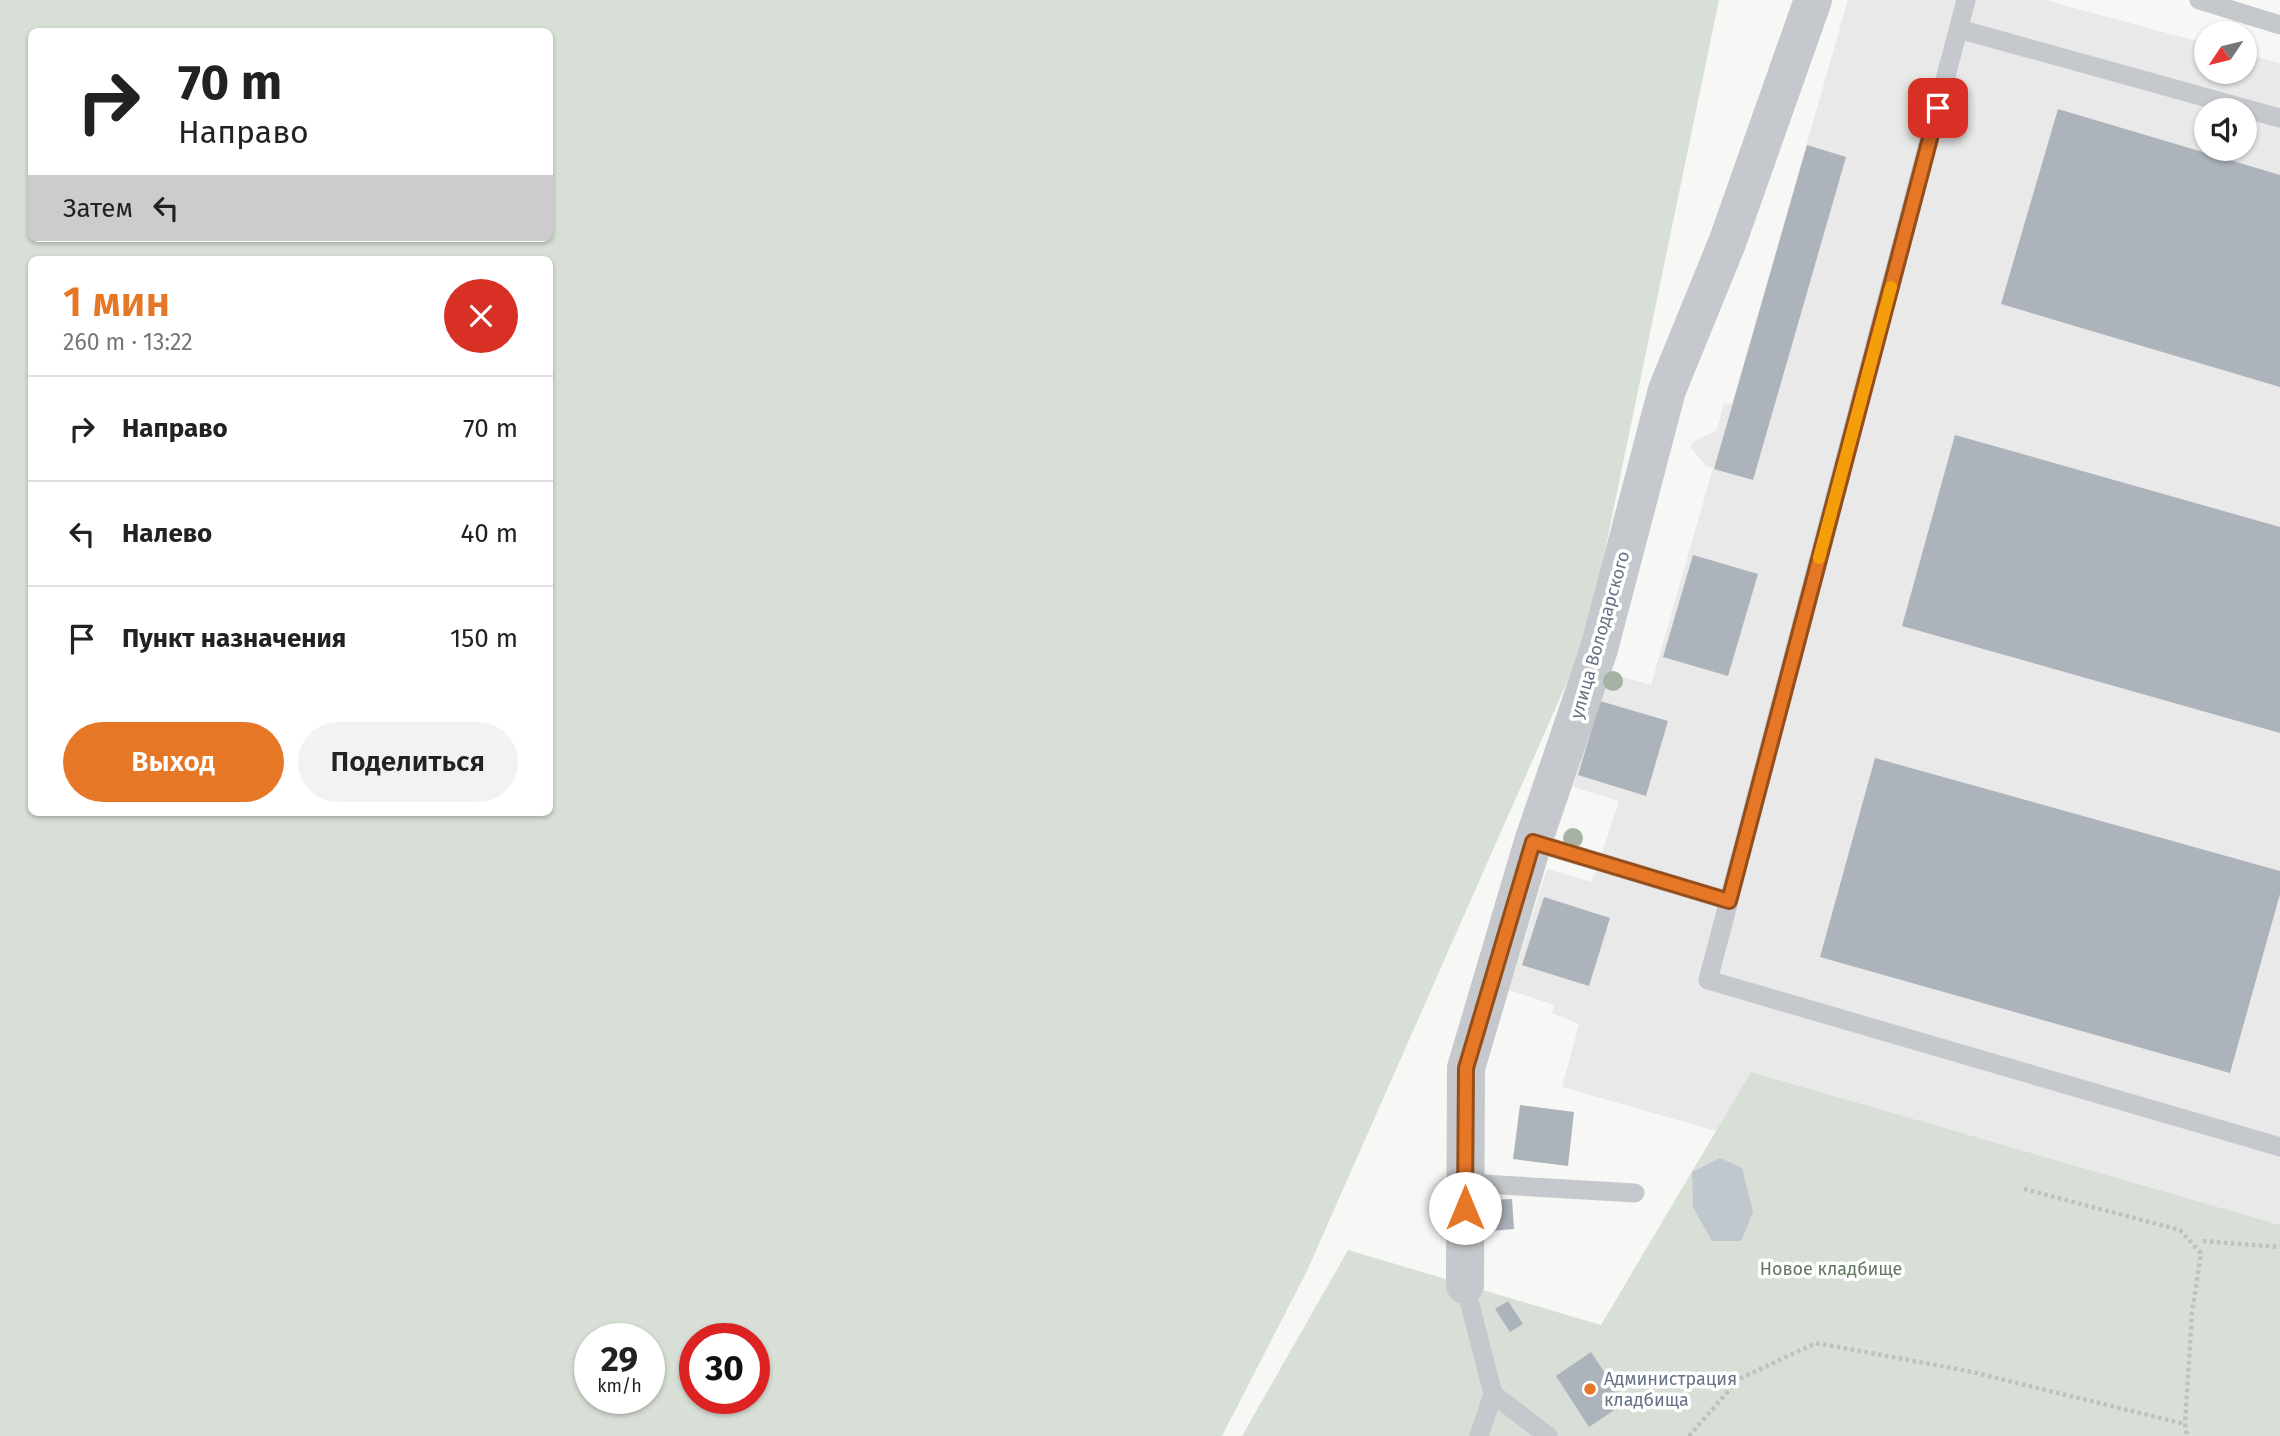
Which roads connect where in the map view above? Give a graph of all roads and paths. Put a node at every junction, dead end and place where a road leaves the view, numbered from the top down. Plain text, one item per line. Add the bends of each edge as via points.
1 (1813, 0) edge
2 (1966, 0) edge
3 (2199, 0) edge
4 (2280, 25) edge
5 (1959, 29) junction
6 (2280, 118) edge
7 (1533, 842) junction
8 (1729, 901) junction
9 (2280, 1147) edge
10 (1465, 1183) junction
11 (2024, 1189) dead end
12 (1635, 1194) dead end
13 (2203, 1241) dead end
14 (2280, 1247) edge
15 (1465, 1285) joint
16 (1493, 1394) junction
17 (2185, 1424) junction
18 (1479, 1436) edge
19 (1547, 1436) edge
20 (1689, 1436) edge
21 (2188, 1436) edge

1 - 7 street, улица Володарского via 1727,243 1667,390 1599,649
2 - 5 lane
3 - 4 lane
5 - 6 lane
5 - 8 lane
7 - 8 lane
7 - 10 street, улица Володарского via 1466,1068
8 - 9 lane via 1708,980
10 - 12 lane
10 - 15 street, улица Володарского
11 - 17 path via 2180,1230 2201,1253
13 - 14 path
15 - 16 lane
16 - 18 lane
16 - 19 lane
17 - 20 path via 1968,1371 1816,1343 1740,1379
17 - 21 path

